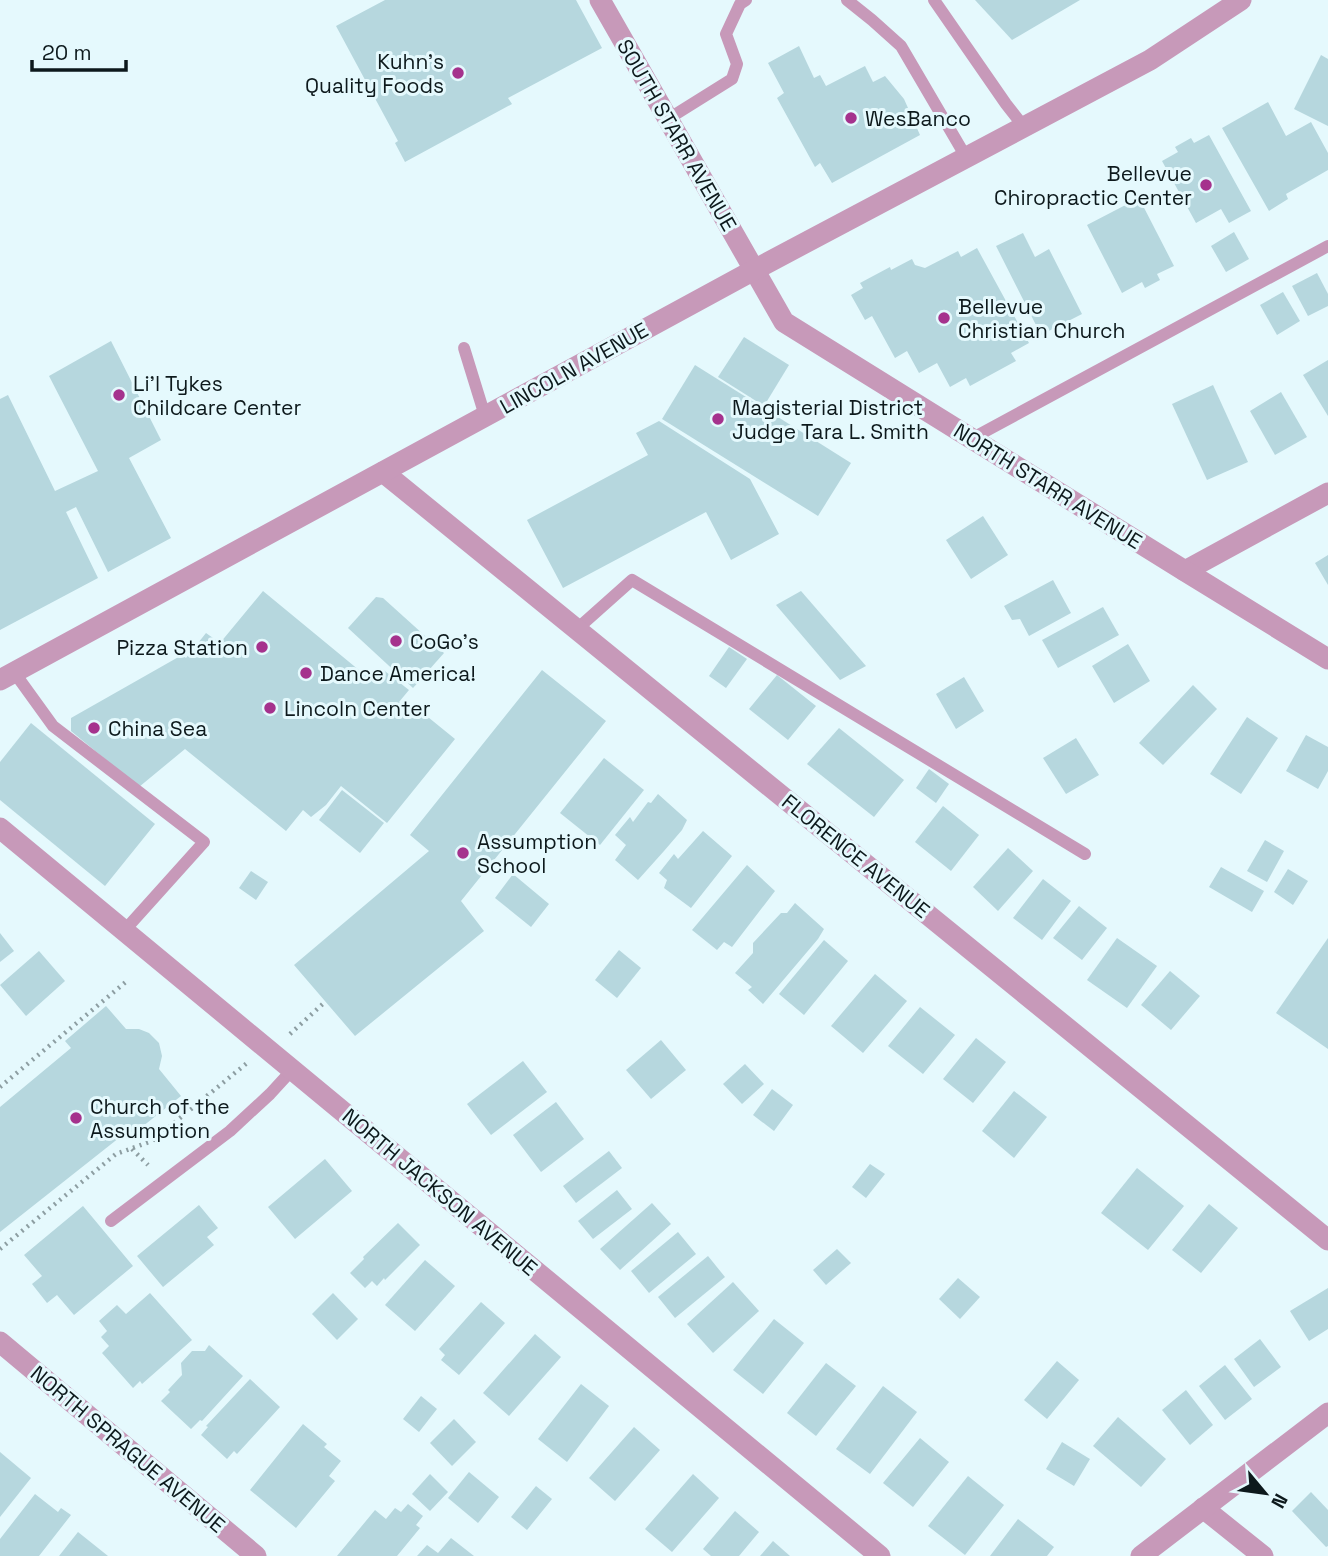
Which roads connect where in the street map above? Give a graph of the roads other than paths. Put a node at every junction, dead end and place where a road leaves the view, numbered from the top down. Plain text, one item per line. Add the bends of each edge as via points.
1 (600, 0) edge
2 (746, 0) edge
3 (847, 0) edge
4 (934, 0) edge
5 (1241, 0) edge
6 (667, 119) junction
7 (1024, 127) junction
8 (966, 157) junction
9 (1328, 246) edge
10 (754, 270) junction
11 (464, 348) dead end
12 (485, 416) junction
13 (971, 439) junction
14 (383, 472) junction
15 (1328, 493) edge
16 (1185, 571) junction
17 (577, 629) junction
18 (1328, 659) edge
19 (7, 676) edge
20 (0, 828) edge
21 (1084, 854) dead end
22 (124, 932) junction
23 (292, 1070) junction
24 (111, 1221) dead end
25 (1328, 1240) edge
26 (0, 1342) edge
27 (1328, 1413) edge
28 (1203, 1508) junction
29 (256, 1556) edge
30 (880, 1556) edge
31 (1141, 1556) edge
32 (1264, 1556) edge

1 - 6 street, SOUTH STARR AVENUE
2 - 6 lane via 726,34 737,64 732,79
3 - 8 lane via 901,46
4 - 7 lane
5 - 7 street, LINCOLN AVENUE via 1150,60
6 - 10 street, SOUTH STARR AVENUE
7 - 8 street, LINCOLN AVENUE
8 - 10 street, LINCOLN AVENUE
9 - 13 lane
10 - 12 street, LINCOLN AVENUE
10 - 13 street, NORTH STARR AVENUE via 784,322
11 - 12 lane
12 - 14 street, LINCOLN AVENUE
13 - 16 street, NORTH STARR AVENUE
14 - 17 street, FLORENCE AVENUE
14 - 19 street, LINCOLN AVENUE
15 - 16 street
16 - 18 street, NORTH STARR AVENUE
17 - 21 lane via 632,580
17 - 25 street, FLORENCE AVENUE
19 - 22 lane via 53,726 204,842
20 - 22 street, NORTH JACKSON AVENUE
22 - 23 street, NORTH JACKSON AVENUE
23 - 24 lane via 230,1131
23 - 30 street, NORTH JACKSON AVENUE
26 - 29 street, NORTH SPRAGUE AVENUE
27 - 28 street
28 - 31 street
28 - 32 street

